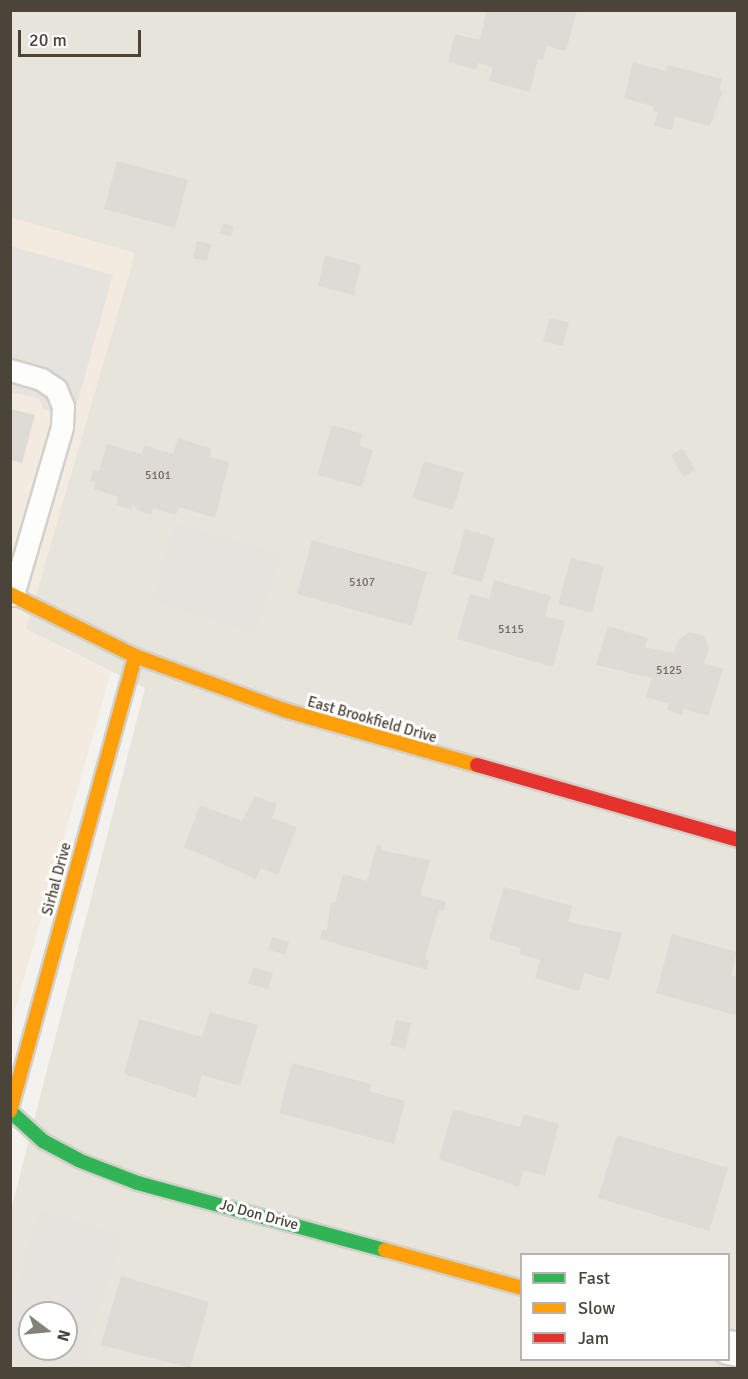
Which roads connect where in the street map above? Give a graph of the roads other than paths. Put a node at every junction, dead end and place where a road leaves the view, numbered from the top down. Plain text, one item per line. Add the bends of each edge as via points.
1 (10, 370) edge
2 (12, 595) edge
3 (135, 656) junction
4 (738, 840) edge
5 (10, 1111) edge
6 (520, 1287) edge

1 - 2 lane via 49,384 56,389 63,406 62,426
2 - 3 street, East Brookfield Drive
3 - 4 street, East Brookfield Drive via 335,727
3 - 5 street, Sirhal Drive
5 - 6 street, Jo Don Drive via 43,1141 78,1160 138,1183

